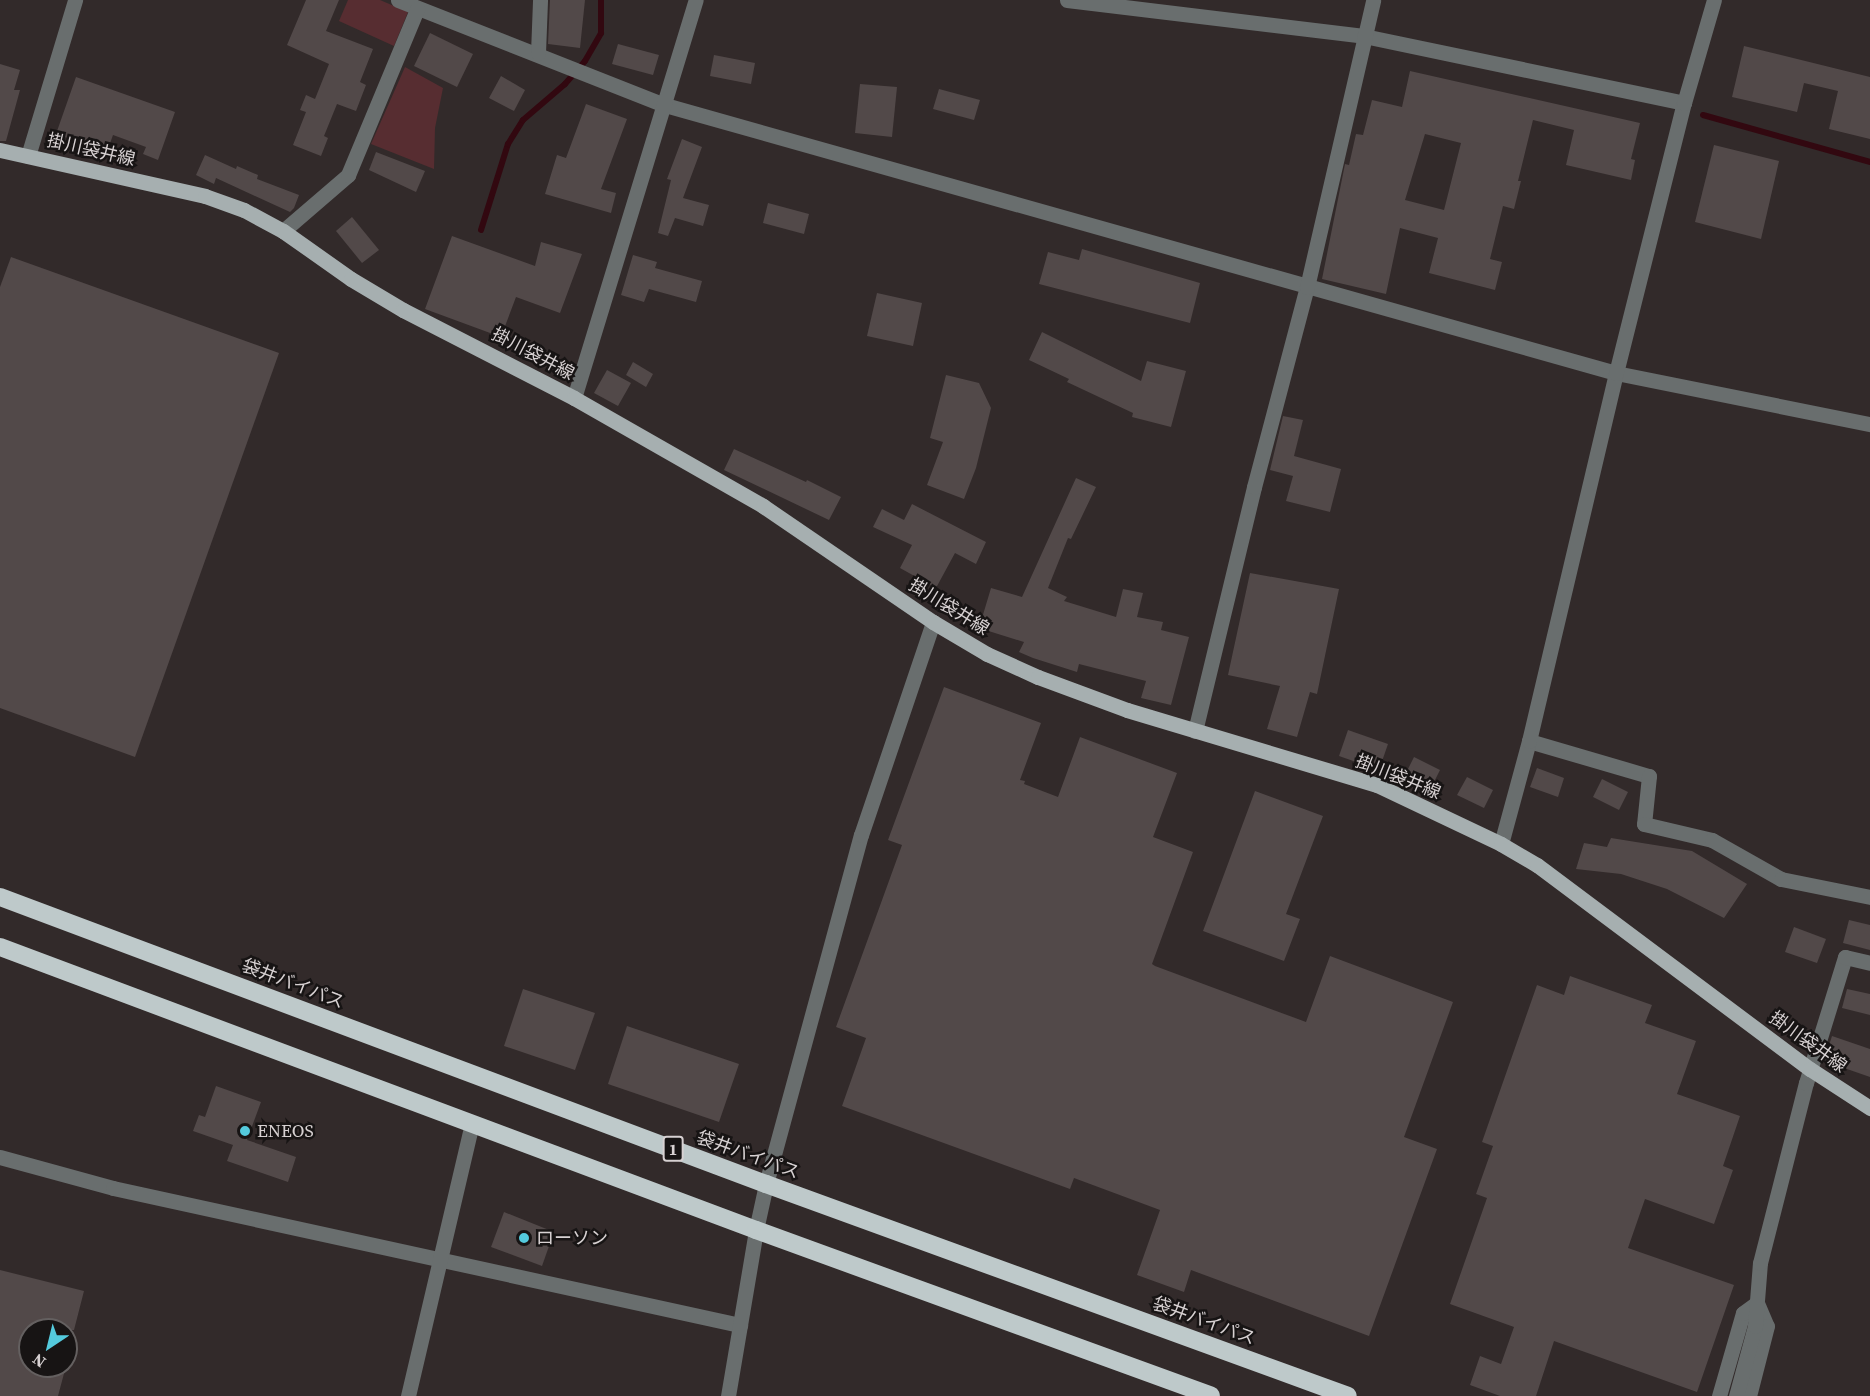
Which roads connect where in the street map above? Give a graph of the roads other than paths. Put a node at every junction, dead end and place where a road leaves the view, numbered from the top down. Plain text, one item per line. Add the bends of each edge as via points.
1 (75, 0) edge
2 (398, 0) edge
3 (540, 0) edge
4 (696, 0) edge
5 (1067, 0) edge
6 (1373, 0) edge
7 (1714, 0) edge
8 (417, 9) junction
9 (1364, 36) junction
10 (538, 53) junction
11 (1684, 103) junction
12 (665, 105) junction
13 (0, 150) edge
14 (28, 156) junction
15 (283, 231) junction
16 (1307, 287) junction
17 (1616, 373) junction
18 (574, 398) junction
19 (1870, 424) edge
20 (933, 622) junction
21 (1195, 731) junction
22 (1529, 741) junction
23 (1501, 844) junction
24 (0, 897) edge
25 (1870, 897) edge
26 (0, 947) edge
27 (1870, 963) edge
28 (1810, 1069) junction
29 (1870, 1108) edge
30 (472, 1124) junction
31 (0, 1157) edge
32 (766, 1184) junction
33 (756, 1230) junction
34 (438, 1258) junction
35 (1757, 1303) junction
36 (740, 1325) junction
37 (408, 1396) edge
38 (728, 1396) edge
39 (1212, 1396) edge
40 (1348, 1396) edge
41 (1719, 1396) edge
42 (1736, 1396) edge
43 (1749, 1396) edge

1 - 14 street
2 - 8 street
3 - 10 street
4 - 12 street
5 - 9 street
6 - 9 street
7 - 11 street
8 - 10 street
8 - 15 street via 348,175
9 - 11 street
9 - 16 street
10 - 12 street
11 - 17 street
12 - 16 street
12 - 18 street
13 - 14 main road, 掛川袋井線
14 - 15 main road, 掛川袋井線 via 205,196 244,210
15 - 18 main road, 掛川袋井線 via 403,310
16 - 17 street
16 - 21 street
17 - 19 street
17 - 22 street
18 - 20 main road, 掛川袋井線 via 763,506
20 - 21 main road, 掛川袋井線 via 987,654 1038,677
20 - 32 street via 861,835
21 - 23 main road, 掛川袋井線 via 1377,785
22 - 23 street
22 - 25 street via 1649,776 1644,824 1712,840 1781,879
23 - 28 main road, 掛川袋井線 via 1537,865
24 - 32 highway, 袋井バイパス / 1
26 - 30 highway
27 - 28 street via 1845,957
28 - 29 main road, 掛川袋井線
28 - 35 street via 1760,1263
30 - 33 highway
30 - 34 street
31 - 34 street via 114,1188
32 - 33 street
32 - 40 highway, 袋井バイパス / 1
33 - 36 street
33 - 39 highway
34 - 36 street
34 - 37 street
35 - 41 street via 1743,1313
35 - 42 street via 1755,1326
35 - 43 street via 1767,1326
36 - 38 street

